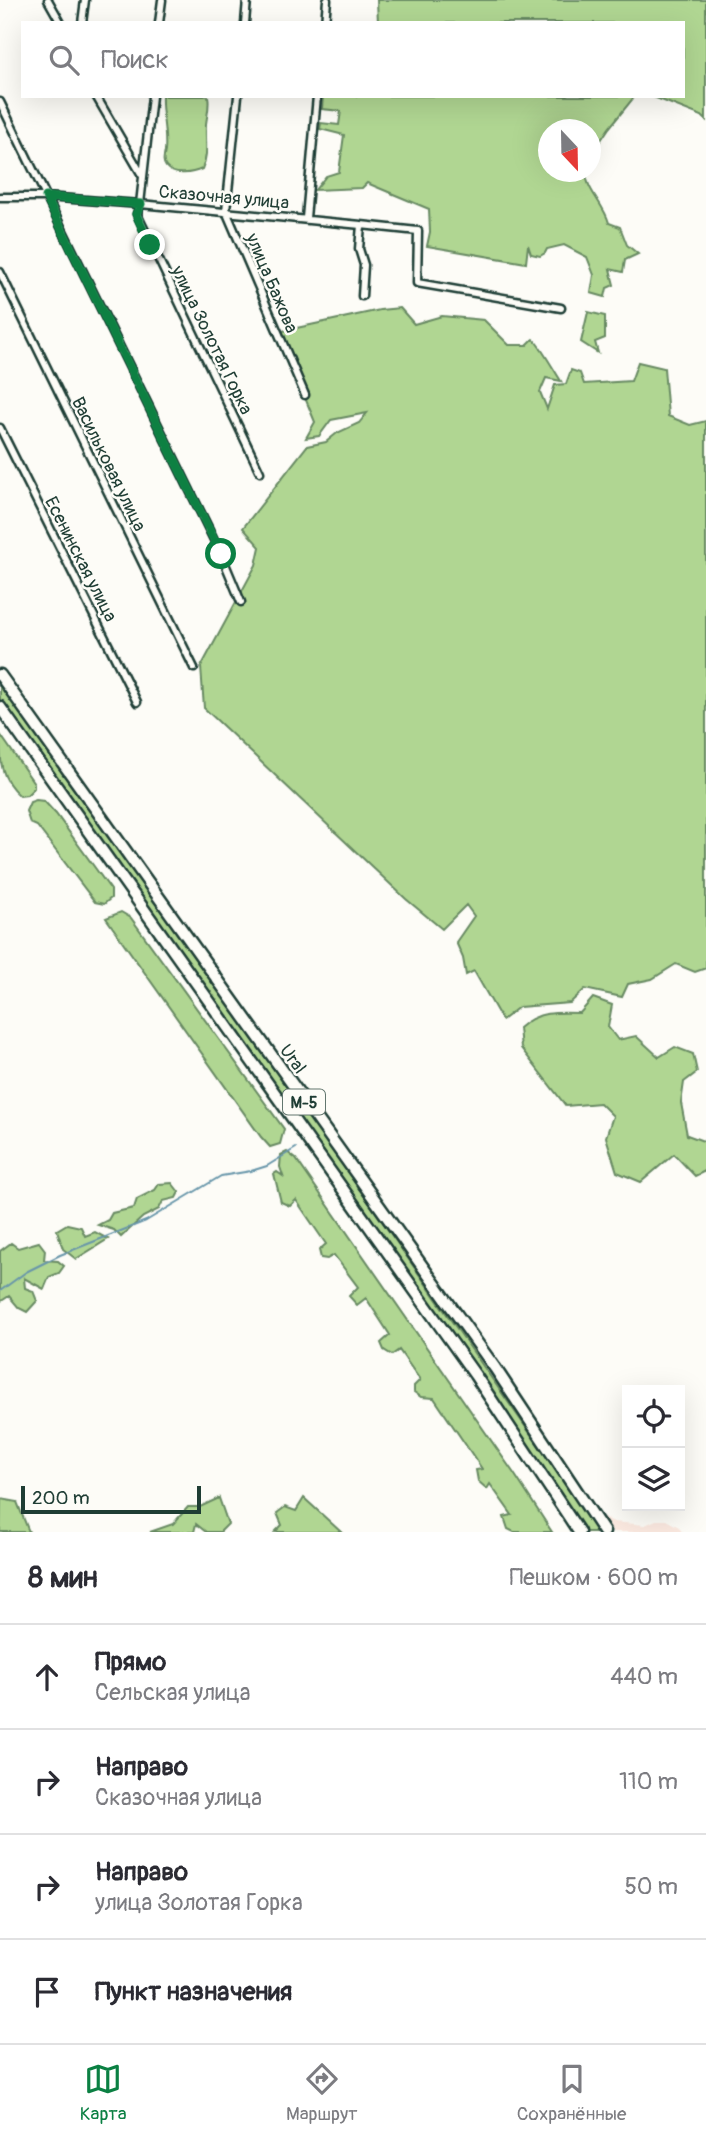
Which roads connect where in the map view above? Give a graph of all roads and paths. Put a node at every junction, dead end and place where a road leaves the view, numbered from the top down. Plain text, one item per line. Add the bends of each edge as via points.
1 (48, 0) edge
2 (85, 0) edge
3 (162, 0) edge
4 (247, 0) edge
5 (327, 0) edge
6 (60, 21) edge
7 (82, 21) edge
8 (159, 21) edge
9 (245, 21) edge
10 (324, 21) edge
11 (97, 98) edge
12 (152, 98) edge
13 (237, 98) edge
14 (317, 98) edge
15 (0, 103) edge
16 (143, 177) junction
17 (0, 197) edge
18 (46, 197) junction
19 (141, 204) junction
20 (226, 211) junction
21 (306, 218) junction
22 (361, 225) junction
23 (0, 272) edge
24 (362, 296) dead end
25 (561, 308) dead end
26 (305, 394) dead end
27 (0, 428) edge
28 (260, 472) dead end
29 (241, 602) dead end
30 (194, 668) dead end
31 (0, 675) edge
32 (137, 702) dead end
33 (0, 707) edge
34 (579, 1532) edge
35 (604, 1532) edge

1 - 6 street
2 - 7 street
3 - 8 street
4 - 9 street
5 - 10 street
11 - 16 street
12 - 16 street, улица Золотая Горка
13 - 20 street, улица Бажова
14 - 21 street
15 - 18 street
16 - 19 street, улица Золотая Горка
17 - 18 street, Сказочная улица
18 - 19 street, Сказочная улица
18 - 29 street
19 - 20 street, Сказочная улица
19 - 28 street, улица Золотая Горка via 136,214
20 - 21 street, Сказочная улица
20 - 26 street, улица Бажова
21 - 22 street, Сказочная улица
22 - 24 street
22 - 25 street, Сказочная улица via 418,231 417,283
23 - 30 street, Васильковая улица
27 - 32 street, Есенинская улица
31 - 35 main road, Ural / М-5 via 487,1357
33 - 34 main road, Ural / М-5 via 475,1375

